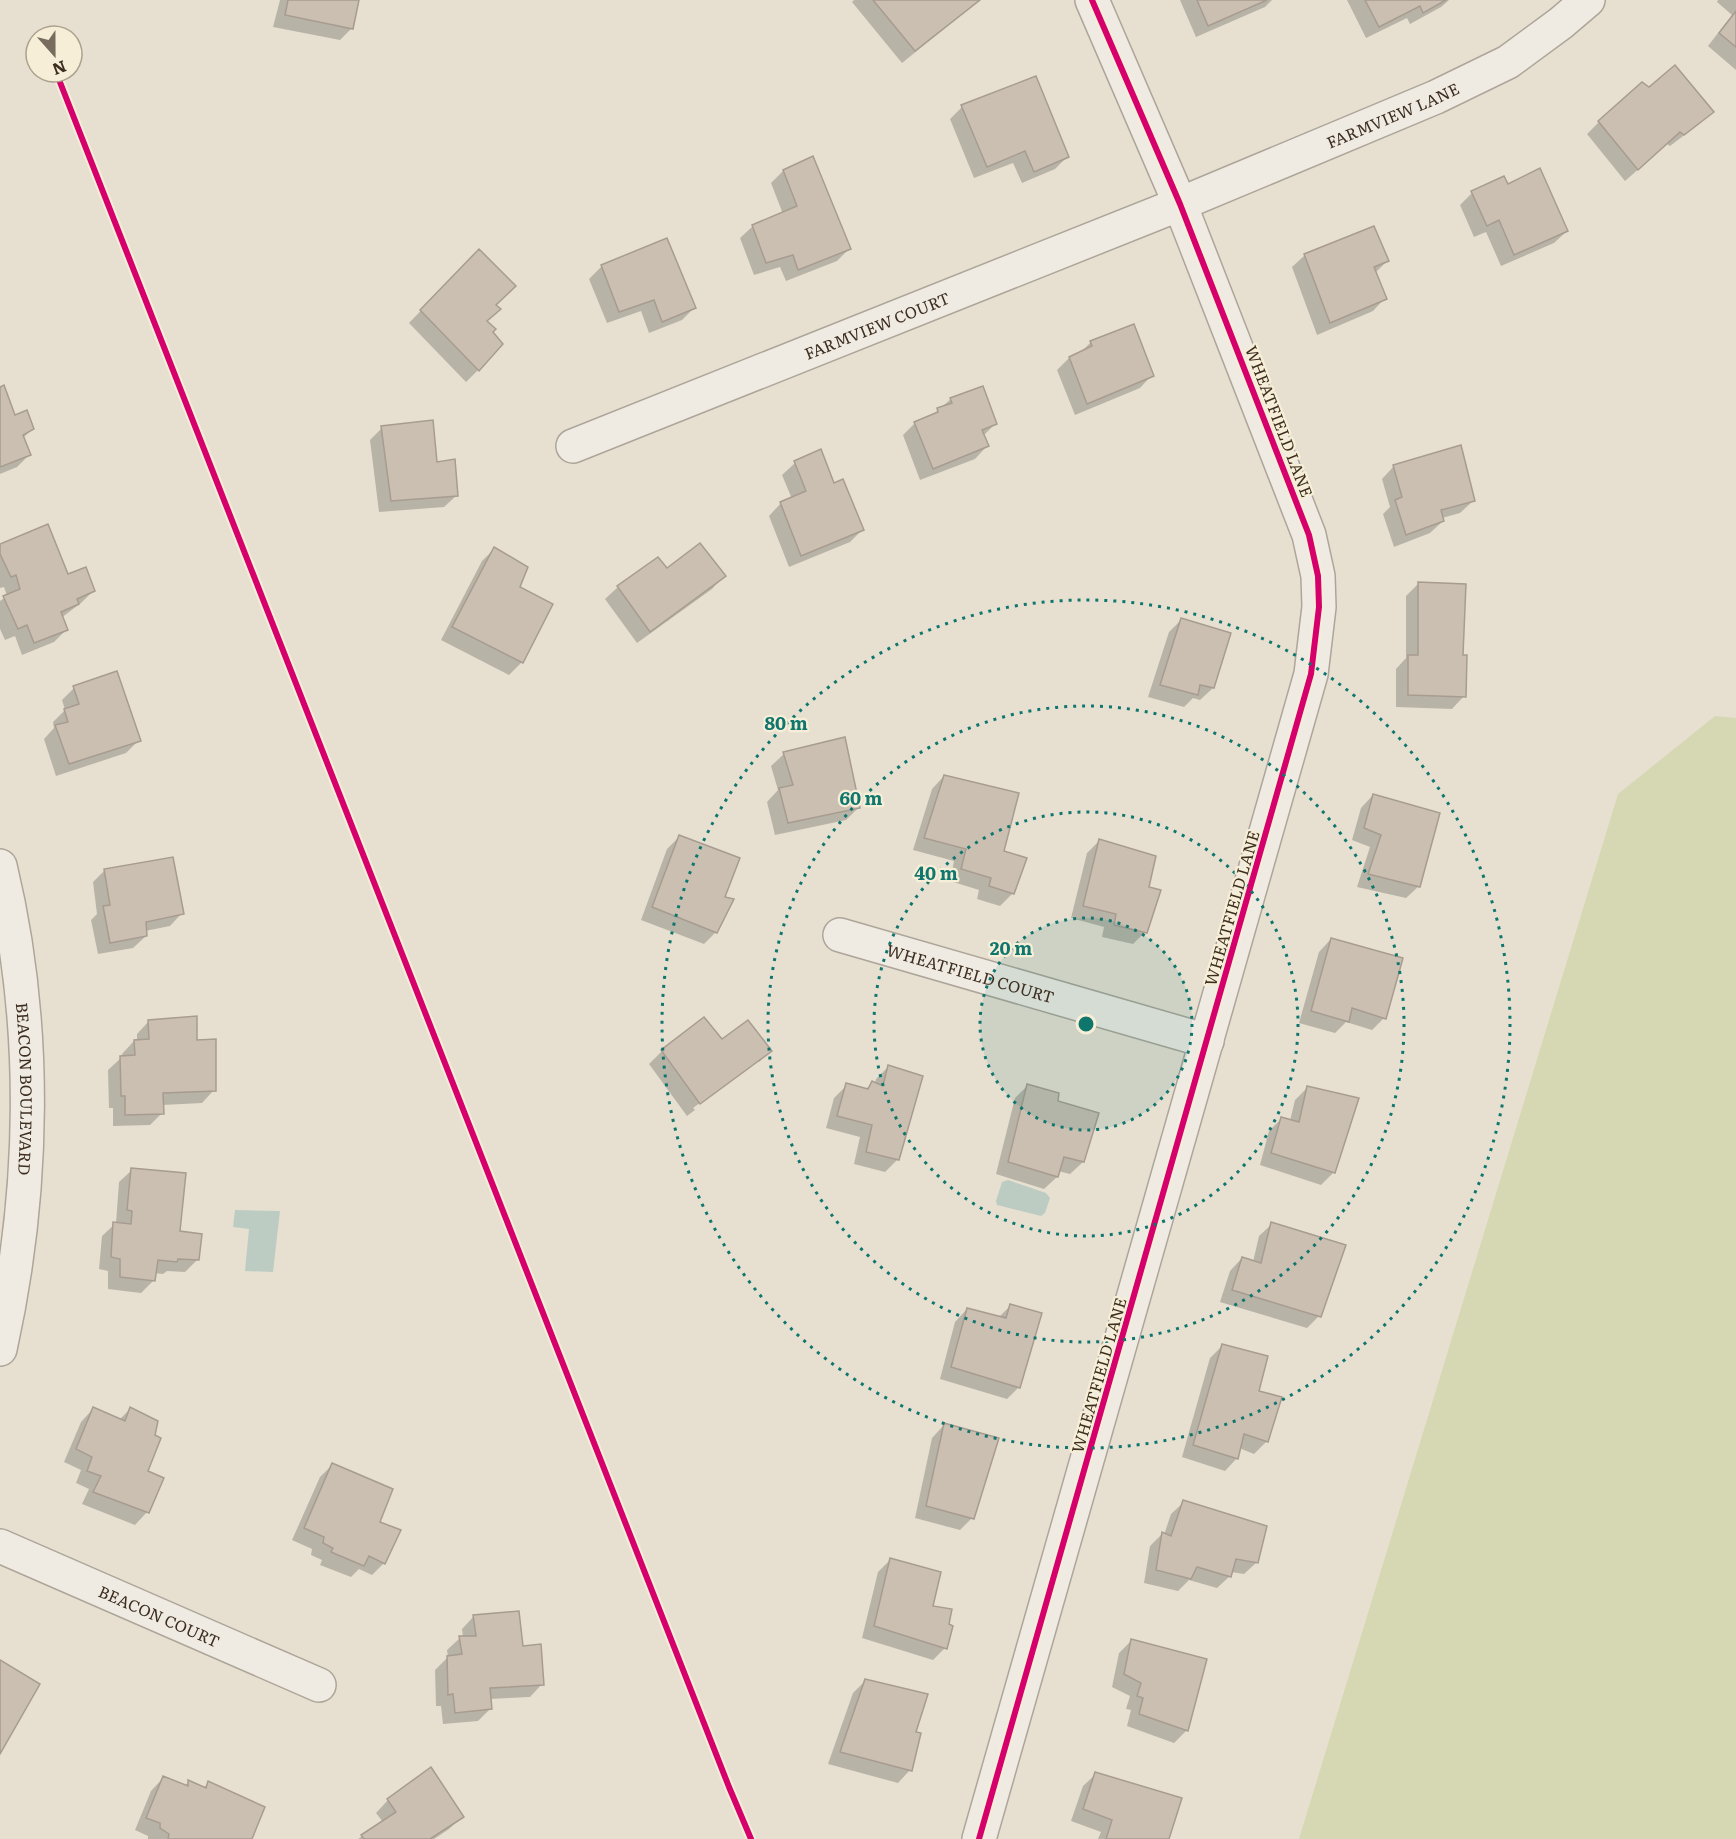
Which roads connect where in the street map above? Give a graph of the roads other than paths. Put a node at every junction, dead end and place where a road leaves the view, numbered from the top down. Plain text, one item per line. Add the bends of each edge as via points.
1 (1092, 0) edge
2 (1588, 0) edge
3 (1180, 204) junction
4 (573, 446) dead end
5 (0, 866) edge
6 (840, 935) dead end
7 (1207, 1041) junction
8 (0, 1349) edge
9 (0, 1546) edge
10 (319, 1685) dead end
11 (979, 1839) edge

1 - 3 street, WHEATFIELD LANE
2 - 3 street, FARMVIEW LANE via 1508,62 1436,97
3 - 4 street, FARMVIEW COURT
3 - 7 street, WHEATFIELD LANE via 1309,534 1318,576 1311,674
5 - 8 street, BEACON BOULEVARD via 21,979 27,1053 22,1207
6 - 7 street, WHEATFIELD COURT
7 - 11 street, WHEATFIELD LANE
9 - 10 street, BEACON COURT

